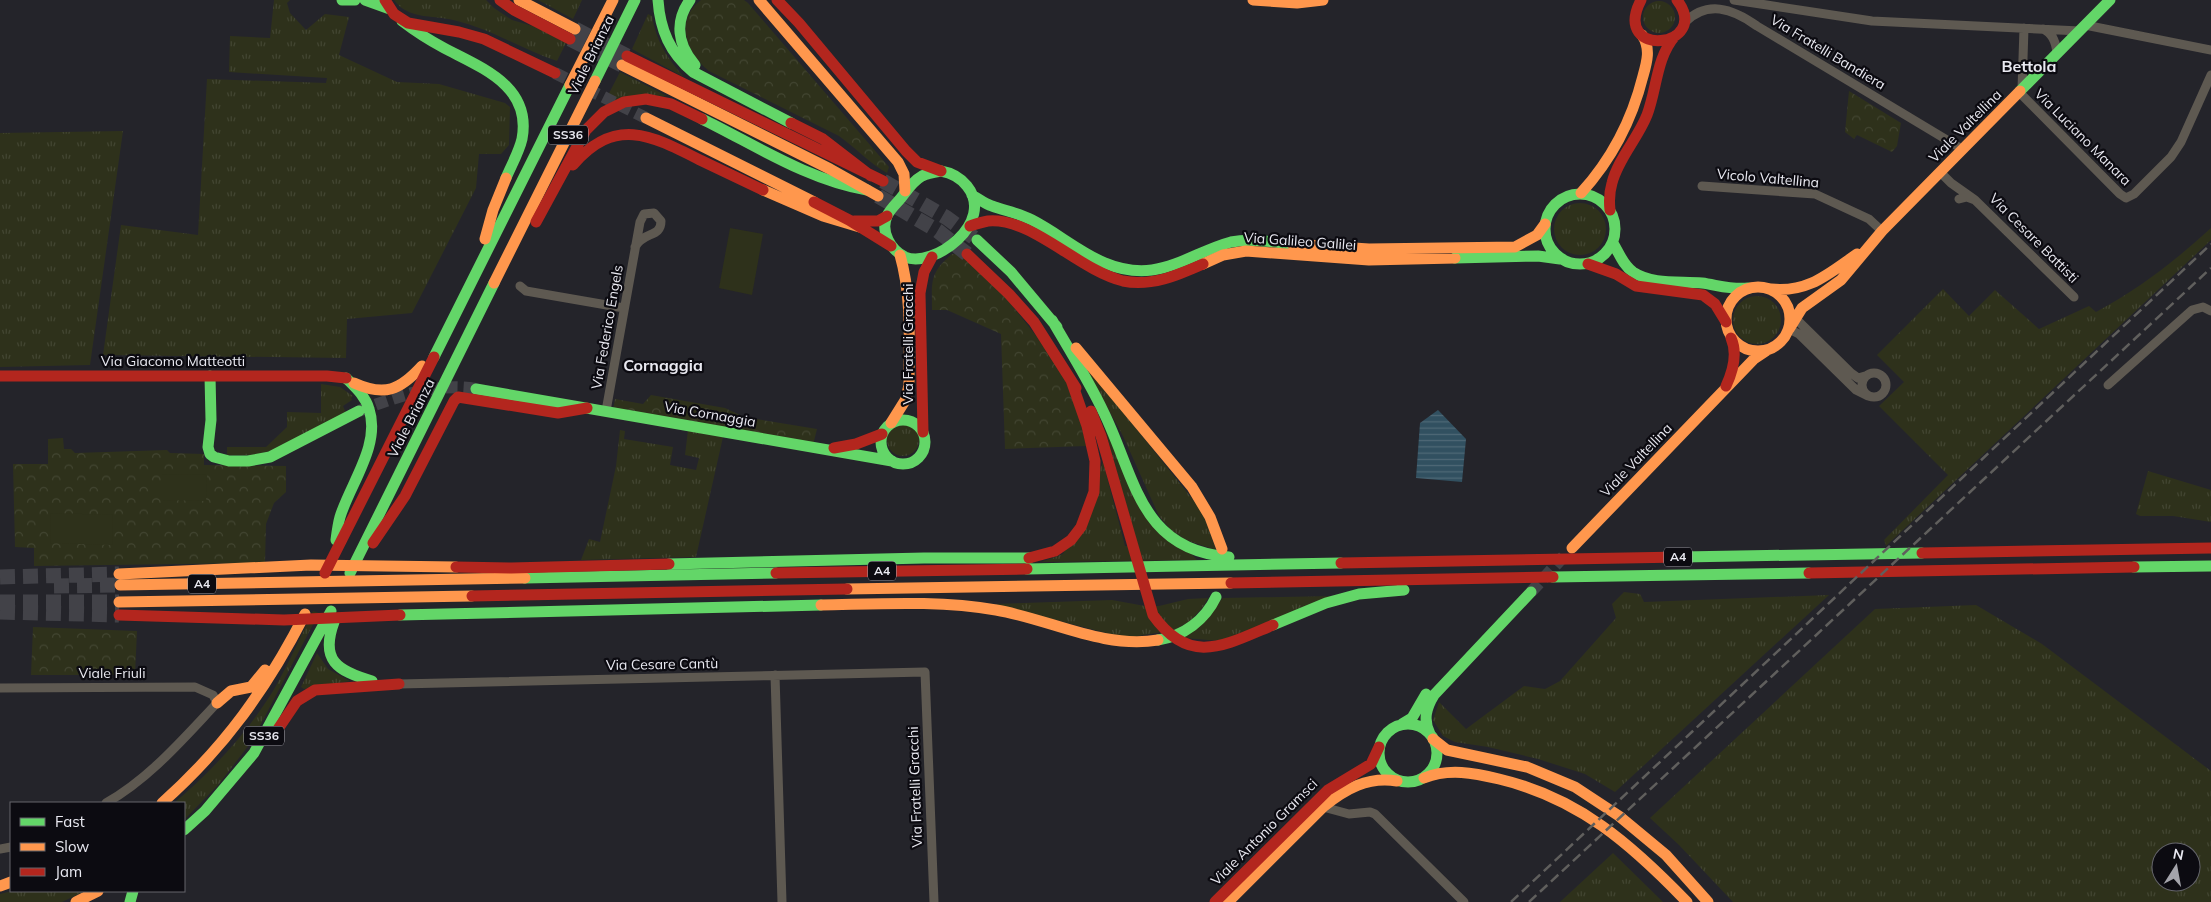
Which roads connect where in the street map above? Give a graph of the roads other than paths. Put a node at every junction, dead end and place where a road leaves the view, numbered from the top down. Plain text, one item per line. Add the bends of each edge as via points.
1 (342, 0) edge
2 (355, 0) edge
3 (365, 0) edge
4 (500, 0) edge
5 (519, 0) edge
6 (602, 0) edge
7 (613, 0) edge
8 (635, 0) edge
9 (658, 0) edge
10 (690, 0) edge
11 (759, 0) edge
12 (777, 0) edge
13 (1253, 0) edge
14 (1323, 0) edge
15 (1641, 0) edge
16 (1677, 0) edge
17 (1734, 0) edge
18 (2110, 0) edge
19 (388, 5) edge
20 (1634, 5) edge
21 (402, 20) junction
22 (1682, 25) junction
23 (2024, 28) junction
24 (2041, 28) junction
25 (2083, 28) junction
26 (1642, 35) junction
27 (1675, 36) junction
28 (2211, 50) edge
29 (2057, 53) junction
30 (582, 61) junction
31 (555, 73) tunnel mouth
32 (2211, 75) edge
33 (717, 84) junction
34 (2021, 90) junction
35 (646, 118) tunnel mouth
36 (1962, 149) junction
37 (941, 171) junction
38 (1940, 172) junction
39 (871, 176) junction
40 (883, 182) tunnel mouth
41 (1702, 186) dead end
42 (867, 190) junction
43 (905, 192) junction
44 (1581, 193) junction
45 (972, 195) junction
46 (878, 196) tunnel mouth
47 (1959, 199) dead end
48 (548, 200) junction
49 (1975, 200) junction
50 (1610, 210) junction
51 (888, 216) junction
52 (849, 220) junction
53 (1545, 224) junction
54 (970, 226) junction
55 (864, 228) junction
56 (1882, 231) junction
57 (977, 240) tunnel mouth
58 (1613, 243) junction
59 (891, 246) junction
60 (636, 247) dead end
61 (1866, 248) junction
62 (967, 254) tunnel mouth
63 (900, 255) junction
64 (932, 257) junction
65 (1560, 259) junction
66 (480, 264) junction
67 (1588, 264) junction
68 (501, 271) junction
69 (520, 286) dead end
70 (1750, 288) junction
71 (1767, 288) junction
72 (2074, 297) dead end
73 (624, 308) junction
74 (2211, 311) edge
75 (1792, 315) junction
76 (1052, 320) junction
77 (1726, 322) junction
78 (1789, 329) junction
79 (1731, 338) junction
80 (1766, 351) junction
81 (434, 355) junction
82 (0, 376) edge
83 (210, 376) junction
84 (1865, 376) junction
85 (346, 378) junction
86 (1071, 380) junction
87 (2108, 385) dead end
88 (476, 389) tunnel mouth
89 (1721, 394) junction
90 (1868, 396) junction
91 (587, 408) junction
92 (606, 411) junction
93 (359, 412) tunnel mouth
94 (891, 423) junction
95 (923, 432) junction
96 (882, 434) junction
97 (827, 450) junction
98 (892, 461) junction
99 (1572, 548) tunnel mouth
100 (2211, 548) edge
101 (1222, 549) dead end
102 (332, 558) junction
103 (360, 558) junction
104 (1479, 560) junction
105 (2211, 566) edge
106 (1459, 580) junction
107 (1216, 597) dead end
108 (119, 602) tunnel mouth
109 (119, 615) tunnel mouth
110 (298, 627) junction
111 (327, 627) junction
112 (925, 672) joint
113 (775, 675) junction
114 (399, 684) junction
115 (0, 688) edge
116 (217, 703) junction
117 (1401, 725) junction
118 (1432, 737) junction
119 (1379, 747) junction
120 (254, 753) junction
121 (1424, 778) junction
122 (1397, 781) junction
123 (108, 802) edge
124 (163, 802) edge
125 (1323, 807) junction
126 (185, 829) edge
127 (96, 892) edge
128 (78, 901) edge
129 (94, 902) edge
130 (782, 902) edge
131 (934, 902) edge
132 (1215, 902) edge
133 (1228, 902) edge
134 (1464, 902) edge
135 (1687, 902) edge
136 (1708, 902) edge

1 - 2 main road
3 - 19 main road
4 - 5 main road via 514,10 572,34
6 - 30 main road via 579,50
7 - 30 main road, Viale Brianza / SS36
8 - 68 main road, Viale Brianza / SS36
9 - 33 main road via 662,31 674,55 693,72
10 - 33 main road via 680,18 681,45 692,63
11 - 43 main road via 898,162 904,174
12 - 37 main road via 906,151 917,162
13 - 14 main road via 1297,3
15 - 20 main road
16 - 22 main road via 1684,12
17 - 23 street via 1872,21
18 - 25 main road, Viale Valtellina
19 - 21 main road
20 - 26 main road via 1636,25
21 - 31 main road via 485,39
21 - 66 main road via 430,40 485,68 507,85 517,101 523,120 522,139 496,202
22 - 27 main road
22 - 36 street, Via Fratelli Bandiera via 1702,6 1713,3 1728,5 1757,26
23 - 24 street
23 - 34 street
24 - 25 street
24 - 29 street via 2051,35
25 - 28 street
25 - 29 main road, Viale Valtellina
26 - 27 main road via 1657,42
26 - 44 main road via 1647,43 1647,57 1632,114 1598,175
27 - 50 main road via 1663,55 1647,115 1612,181
29 - 34 main road, Viale Valtellina
30 - 66 main road, Viale Brianza / SS36
32 - 34 street, Via Luciano Manara via 2171,157 2126,198
33 - 39 main road via 823,138
34 - 36 main road, Viale Valtellina
35 - 52 main road
36 - 38 main road, Viale Valtellina
37 - 43 main road via 917,178
37 - 45 main road via 957,176
38 - 49 street, Via Cesare Battisti
38 - 56 main road, Viale Valtellina
39 - 40 main road
39 - 42 main road via 624,61
41 - 56 street, Vicolo Valtellina via 1816,194 1870,219
42 - 46 main road
42 - 48 main road via 820,177 671,104 641,100 607,108 596,117
43 - 51 main road
44 - 50 main road via 1592,196
44 - 53 main road via 1562,199 1554,206
45 - 53 main road, Via Galileo Galilei via 989,205 1018,212 1093,259 1126,271 1140,272 1175,264 1223,244 1242,240 1369,249 1515,247 1537,235
45 - 54 main road via 975,213
47 - 49 street, Via Cesare Battisti via 1968,197
48 - 55 main road via 574,163 593,144 617,134 636,134 662,141 776,196 845,224
48 - 68 main road
49 - 72 street, Via Cesare Battisti
50 - 58 main road via 1615,220
51 - 52 main road via 878,221
51 - 59 main road via 886,227
52 - 55 main road
53 - 65 main road via 1548,245
54 - 64 main road
54 - 65 main road, Via Galileo Galilei via 988,220 1024,227 1099,272 1123,281 1139,282 1168,278 1223,256 1246,251 1369,260 1538,256
55 - 59 main road
56 - 61 main road, Viale Valtellina
57 - 76 main road via 1011,272
58 - 67 main road via 1603,256
58 - 70 main road via 1624,264 1641,275 1736,290
59 - 63 main road
60 - 73 street, Via Federico Engels
61 - 71 main road, Viale Valtellina via 1812,285 1786,291
61 - 75 main road, Viale Valtellina via 1835,285
62 - 86 main road via 1010,294 1034,322
63 - 64 main road via 910,260
63 - 94 main road, Via Fratelli Gracchi via 909,297 909,385 906,399
64 - 95 main road, Via Fratelli Gracchi via 924,272 920,293
65 - 67 main road
66 - 81 main road, Viale Brianza / SS36
67 - 77 main road via 1616,274 1636,286 1703,295 1715,304
68 - 103 main road, Viale Brianza / SS36
69 - 73 street via 526,291
70 - 71 main road
70 - 77 main road via 1732,300
71 - 75 main road via 1782,298
73 - 92 street, Via Federico Engels
74 - 87 street via 2202,307 2192,310
75 - 78 main road, Viale Valtellina
75 - 84 street via 1851,373 1858,378
76 - 101 main road via 1187,481 1208,510
76 - 104 main road via 1097,398 1141,499 1159,529 1170,538 1203,554 1238,558 1439,552
77 - 79 main road
78 - 80 main road via 1782,341
78 - 90 street via 1799,334 1856,390
79 - 80 main road via 1746,349
79 - 89 main road, Viale Valtellina via 1735,348 1734,362
80 - 89 main road, Viale Valtellina via 1756,357
81 - 85 main road via 413,377 392,390 374,391
81 - 102 main road, Viale Brianza / SS36
82 - 83 main road, Via Giacomo Matteotti
83 - 85 main road, Via Giacomo Matteotti
83 - 93 main road via 209,452 217,459 263,459
84 - 90 street via 1861,386
84 - 90 street via 1880,374 1886,384 1880,395
85 - 102 main road via 366,401 371,426 362,469 340,517
86 - 104 main road, A4 via 1095,461 1094,492 1081,527 1070,540 1054,551 1027,559 924,558 511,568 311,565 120,580
86 - 106 main road via 1090,409 1101,436 1150,608 1168,635 1190,646 1220,647 1326,603 1359,594 1435,588
88 - 91 main road, Via Cornaggia
89 - 99 main road, Viale Valtellina
91 - 92 main road, Via Cornaggia
91 - 103 main road via 558,413 465,397 456,399 400,503
92 - 97 main road, Via Cornaggia
94 - 95 main road via 900,419 910,420
94 - 96 main road
95 - 98 main road via 926,444 920,457 907,464
96 - 97 main road, Via Cornaggia
96 - 98 main road via 882,449
97 - 98 main road, Via Cornaggia
100 - 104 main road, A4
102 - 110 main road, Viale Brianza / SS36
103 - 111 main road, Viale Brianza / SS36 via 344,584 343,602
105 - 106 main road, A4
106 - 108 main road, A4
107 - 109 main road via 1204,617 1188,629 1175,636 1143,643 1109,640 994,609 942,603 481,612 284,620
110 - 116 main road via 253,685 227,693
110 - 124 main road, Viale Brianza / SS36 via 256,702 203,766
111 - 114 main road via 328,652 343,672
111 - 120 main road, SS36
112 - 113 street, Via Cesare Cantù
112 - 131 street, Via Fratelli Gracchi
113 - 114 street, Via Cesare Cantù
113 - 130 street
114 - 120 main road via 337,687 306,694 267,747
115 - 116 street, Viale Friuli via 195,687 213,695
116 - 123 street via 169,754
117 - 118 main road via 1416,725
117 - 118 main road via 1412,718 1445,670 1528,592 1434,695 1425,715
117 - 119 main road via 1386,733
118 - 121 main road via 1437,758 1432,771
118 - 136 main road via 1447,750 1527,767 1575,787 1619,816 1666,855
119 - 122 main road via 1381,766
119 - 132 main road, Viale Antonio Gramsci via 1370,764 1328,790
120 - 126 main road, SS36 via 205,811
121 - 122 main road via 1411,783
121 - 135 main road via 1443,772 1468,773 1520,784 1562,800 1617,834
122 - 125 main road, Viale Antonio Gramsci via 1384,779 1360,784 1344,791
125 - 133 main road, Viale Antonio Gramsci
125 - 134 street via 1349,814 1373,813
127 - 128 main road
128 - 129 main road

